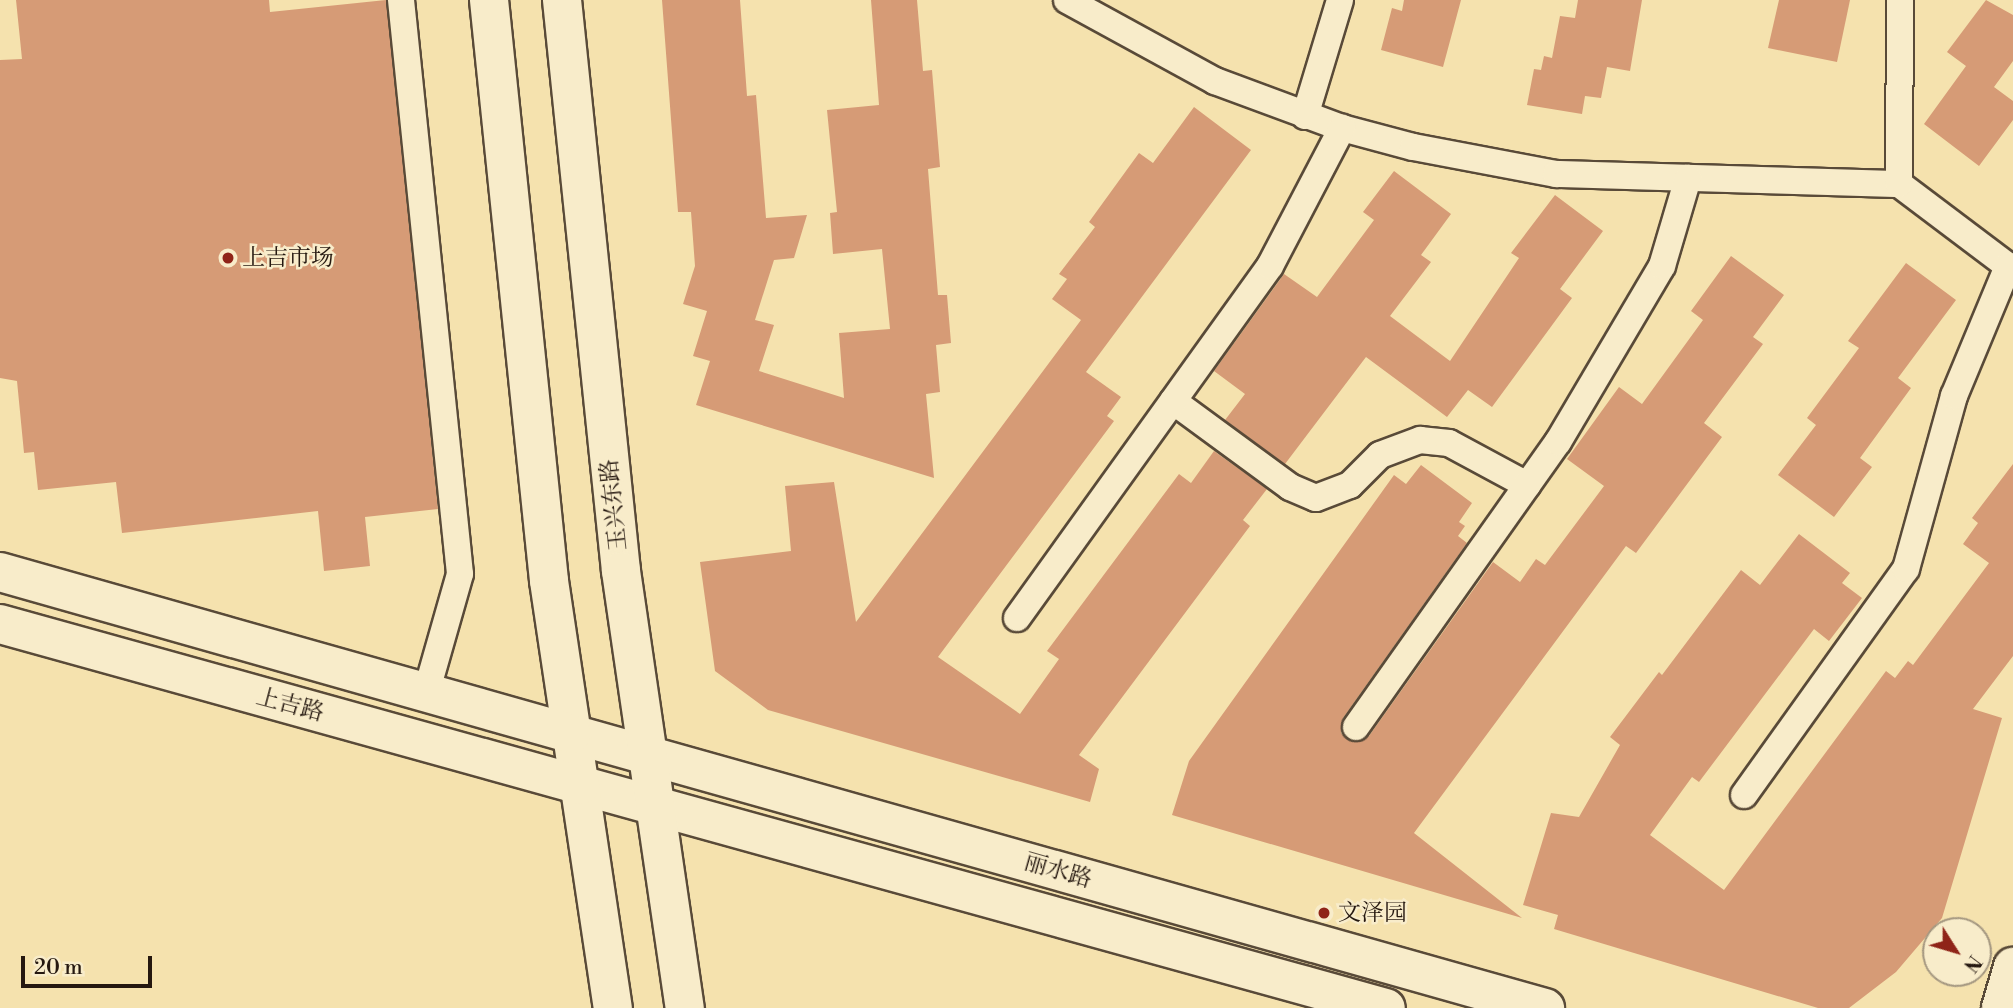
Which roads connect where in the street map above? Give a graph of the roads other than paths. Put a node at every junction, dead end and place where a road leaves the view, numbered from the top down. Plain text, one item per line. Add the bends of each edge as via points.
1 (401, 0) edge
2 (489, 0) edge
3 (562, 0) edge
4 (1067, 0) edge
5 (1340, 0) edge
6 (1900, 0) edge
7 (1305, 116) junction
8 (1342, 128) junction
9 (1688, 178) junction
10 (1899, 184) junction
11 (2010, 269) edge
12 (1173, 401) junction
13 (1527, 485) junction
14 (0, 572) edge
15 (1017, 618) dead end
16 (0, 624) edge
17 (426, 693) junction
18 (1356, 726) dead end
19 (572, 734) junction
20 (648, 755) junction
21 (580, 785) junction
22 (1744, 794) dead end
23 (655, 806) junction
24 (2013, 967) edge
25 (613, 1008) edge
26 (685, 1008) edge
27 (1387, 1008) edge
28 (1545, 1008) edge
29 (2001, 1008) edge

1 - 17 lane via 460,574
2 - 19 main road via 549,581
3 - 20 main road, 玉兴东路 via 621,571
4 - 7 lane via 1158,54
5 - 7 lane
6 - 10 lane
7 - 8 lane
8 - 9 lane via 1485,163 1556,174
8 - 12 lane via 1282,248
9 - 10 lane
9 - 13 lane via 1662,266
10 - 11 lane
11 - 22 lane via 1954,396 1906,569
12 - 13 lane via 1290,487 1316,498 1350,485 1380,455 1420,440 1449,443
12 - 15 lane
13 - 18 lane
14 - 17 main road
16 - 21 main road, 上吉路
17 - 19 main road
19 - 20 main road, 丽水路
19 - 21 main road
20 - 23 main road, 玉兴东路
20 - 28 main road, 丽水路
21 - 23 main road, 丽水路
21 - 25 main road
23 - 26 main road, 玉兴东路
23 - 27 main road, 丽水路
24 - 29 main road

